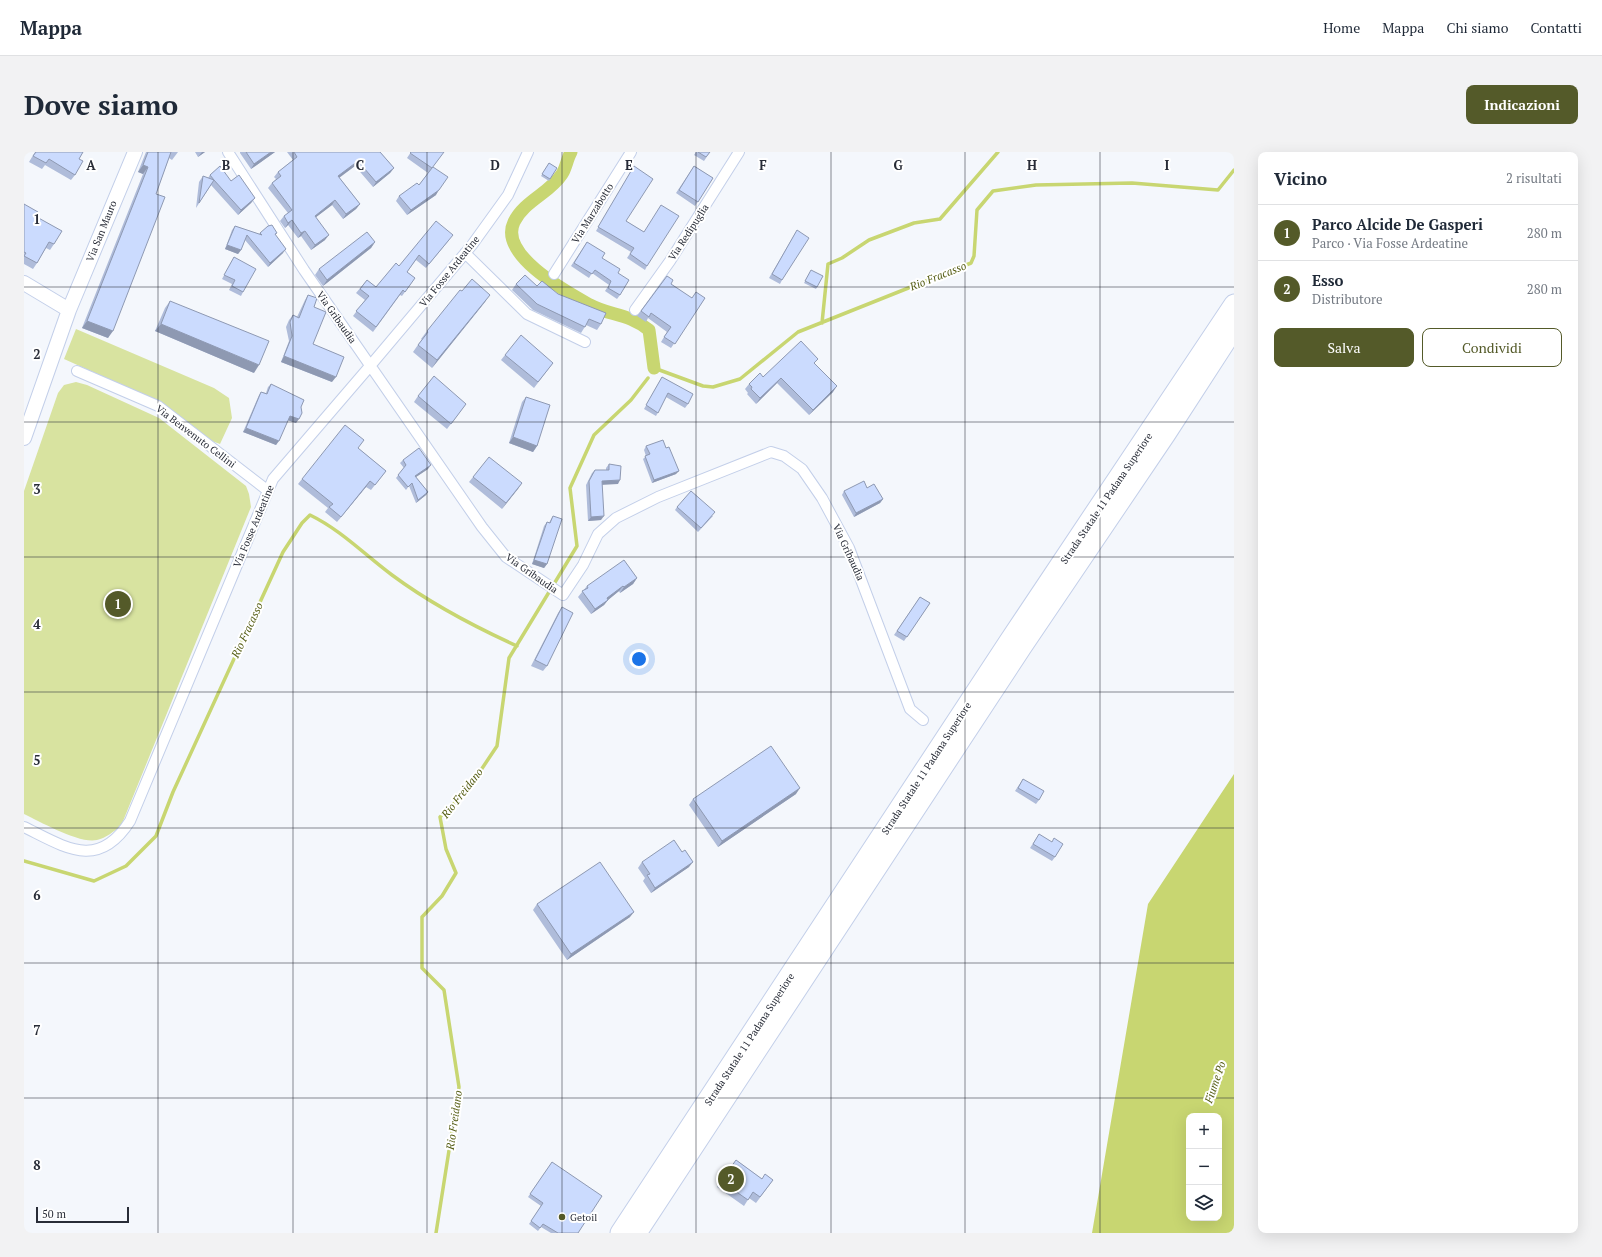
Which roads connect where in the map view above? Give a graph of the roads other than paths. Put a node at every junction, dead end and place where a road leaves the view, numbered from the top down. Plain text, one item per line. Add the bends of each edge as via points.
1 (135, 152) edge
2 (228, 152) edge
3 (528, 152) edge
4 (631, 152) edge
5 (739, 152) edge
6 (465, 252) junction
7 (554, 274) dead end
8 (24, 283) edge
9 (1234, 304) edge
10 (69, 310) junction
11 (635, 310) dead end
12 (1234, 329) edge
13 (585, 342) dead end
14 (370, 366) junction
15 (77, 371) dead end
16 (24, 438) edge
17 (267, 490) junction
18 (923, 720) dead end
19 (24, 826) edge
20 (620, 1233) edge
21 (637, 1233) edge

1 - 10 street, Via San Mauro
2 - 14 street, Via Gribaudia
3 - 6 street, Via Fosse Ardeatine via 508,195
4 - 7 street, Via Marzabotto
5 - 11 street, Via Redipuglia via 670,261
6 - 13 street via 527,314
6 - 14 street, Via Fosse Ardeatine
8 - 10 street
9 - 20 highway, Strada Statale 11 Padana Superiore
10 - 16 street, Via San Mauro
12 - 21 highway, Strada Statale 11 Padana Superiore
14 - 17 street, Via Fosse Ardeatine via 288,459
14 - 18 street, Via Gribaudia via 482,527 506,557 563,595 583,565 598,534 616,518 658,497 771,452 784,456 802,469 822,498 849,548 910,709
15 - 17 street, Via Benvenuto Cellini via 158,406
17 - 19 street, Via Fosse Ardeatine via 130,822 121,836 108,846 92,851 75,851

